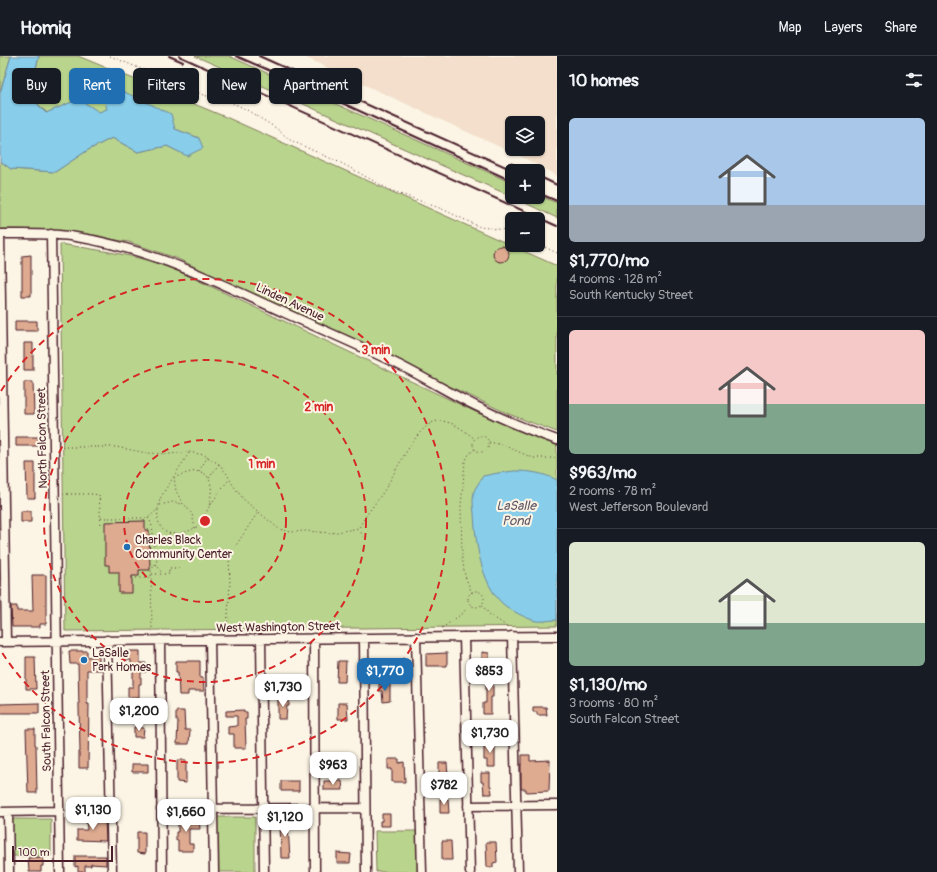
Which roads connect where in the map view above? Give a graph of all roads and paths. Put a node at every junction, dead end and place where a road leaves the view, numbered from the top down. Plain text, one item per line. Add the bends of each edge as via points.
1 (110, 56) edge
2 (505, 230) edge
3 (0, 234) edge
4 (51, 234) junction
5 (545, 247) edge
6 (557, 253) edge
7 (475, 439) junction
8 (557, 440) edge
9 (489, 442) junction
10 (62, 447) dead end
11 (475, 449) junction
12 (189, 452) junction
13 (208, 456) junction
14 (557, 458) edge
15 (219, 464) junction
16 (199, 471) junction
17 (2, 472) edge
18 (174, 478) junction
19 (209, 478) junction
20 (230, 479) junction
21 (63, 494) dead end
22 (183, 504) junction
23 (159, 505) junction
24 (209, 507) junction
25 (158, 509) junction
26 (258, 512) junction
27 (101, 518) junction
28 (148, 518) junction
29 (101, 527) dead end
30 (194, 528) junction
31 (359, 528) junction
32 (364, 538) dead end
33 (156, 564) junction
34 (180, 568) dead end
35 (152, 574) junction
36 (162, 574) junction
37 (132, 578) dead end
38 (152, 578) junction
39 (472, 592) junction
40 (470, 604) junction
41 (482, 605) junction
42 (508, 627) dead end
43 (442, 628) dead end
44 (227, 630) dead end
45 (152, 631) dead end
46 (512, 636) junction
47 (557, 636) edge
48 (416, 637) junction
49 (464, 637) junction
50 (314, 638) junction
51 (364, 638) junction
52 (210, 639) junction
53 (261, 639) junction
54 (107, 640) junction
55 (160, 640) junction
56 (57, 641) junction
57 (3, 642) edge
58 (517, 805) junction
59 (557, 805) edge
60 (468, 806) junction
61 (213, 808) junction
62 (264, 808) junction
63 (314, 808) junction
64 (365, 808) junction
65 (162, 809) junction
66 (60, 811) junction
67 (4, 812) edge
68 (9, 872) edge
69 (60, 872) edge
70 (112, 872) edge
71 (162, 872) edge
72 (214, 872) edge
73 (264, 872) edge
74 (315, 872) edge
75 (366, 872) edge
76 (422, 872) edge
77 (470, 872) edge
78 (518, 872) edge

1 - 2 path via 166,80 182,84 203,95 231,102 276,128 290,140 343,164 390,190 442,209 480,227
3 - 4 street, Linden Avenue
3 - 17 street
4 - 8 street, Linden Avenue via 122,247 180,266 376,354 475,406
4 - 56 street, North Falcon Street
5 - 6 path
7 - 9 path via 482,436
7 - 11 path
7 - 31 path via 459,428 440,421 425,428 410,447
9 - 11 path via 485,451
9 - 14 path via 533,458
10 - 12 path via 116,447 160,454
11 - 39 path via 465,462 461,506 462,557 465,576
12 - 13 path
12 - 18 path
13 - 15 path
13 - 16 path
15 - 19 path
15 - 20 path
16 - 18 path via 189,471
16 - 19 path
17 - 57 street
18 - 22 path via 176,491
18 - 23 path via 165,490
19 - 24 path via 212,486
20 - 24 path
20 - 26 path via 243,499
21 - 27 path via 99,495
22 - 23 path via 172,502
22 - 30 path via 192,514
23 - 25 path
24 - 30 path via 200,525
25 - 28 path
25 - 30 path via 160,525 168,533 179,533
26 - 31 path via 283,531 332,532
26 - 44 path via 229,556
27 - 28 path
27 - 29 path
28 - 33 path via 153,528
31 - 32 path
33 - 35 path via 151,570
33 - 36 path
34 - 36 path via 169,568 169,574
35 - 36 path
35 - 38 path
37 - 38 path
38 - 45 path
39 - 40 path via 468,599
39 - 41 path via 481,594 484,598
40 - 41 path via 474,607
40 - 43 path via 463,613
41 - 42 path via 490,615
46 - 47 street, West Washington Street
46 - 49 street, West Washington Street
46 - 58 street
48 - 49 street, West Washington Street
48 - 51 street, West Washington Street
48 - 76 street
49 - 60 street
50 - 51 street, West Washington Street
50 - 53 street, West Washington Street
50 - 63 street
51 - 64 street
52 - 53 street, West Washington Street
52 - 55 street, West Washington Street
52 - 61 street
53 - 62 street
54 - 55 street, West Washington Street
54 - 56 street, West Washington Street
54 - 70 street
55 - 65 street
56 - 57 street, West Washington Street
56 - 66 street, South Falcon Street
58 - 59 street
58 - 60 street
58 - 78 street
60 - 77 street
61 - 62 street
61 - 65 street
61 - 72 street
62 - 63 street
62 - 73 street
63 - 64 street
63 - 74 street
64 - 75 street
65 - 71 street
66 - 67 street
66 - 69 street, South Falcon Street
67 - 68 street

